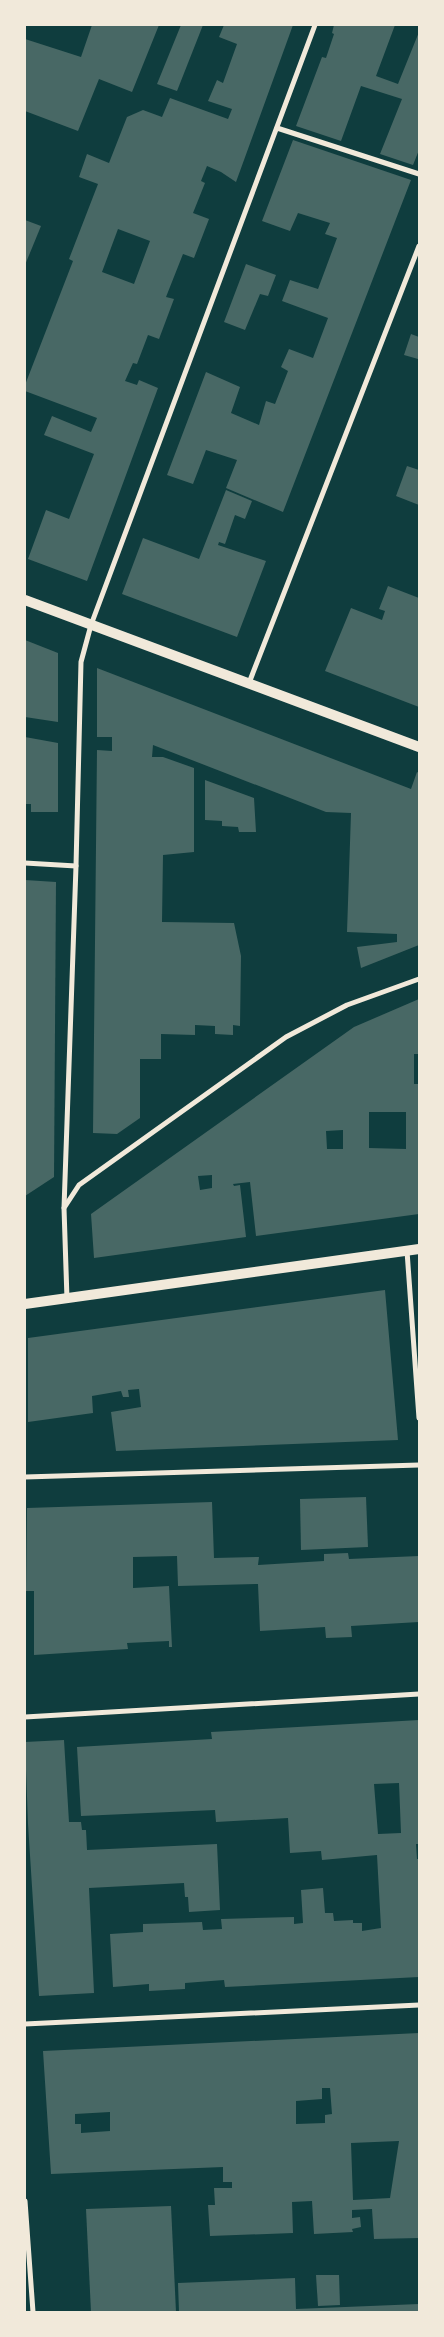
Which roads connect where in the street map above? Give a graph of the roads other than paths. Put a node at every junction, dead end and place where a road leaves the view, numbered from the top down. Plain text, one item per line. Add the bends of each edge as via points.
1 (315, 25) edge
2 (277, 128) junction
3 (419, 174) edge
4 (419, 246) edge
5 (25, 600) edge
6 (91, 625) junction
7 (248, 683) junction
8 (419, 747) edge
9 (25, 863) edge
10 (76, 866) junction
11 (419, 979) edge
12 (64, 1208) junction
13 (419, 1248) edge
14 (407, 1251) junction
15 (67, 1299) junction
16 (25, 1304) edge
17 (419, 1418) edge
18 (419, 1466) edge
19 (25, 1477) edge
20 (419, 1694) edge
21 (25, 1717) edge
22 (419, 2004) edge
23 (25, 2024) edge
24 (25, 2200) edge
25 (33, 2312) edge

1 - 2 street
2 - 3 street
2 - 6 street
4 - 7 street
5 - 6 main road
6 - 7 main road
6 - 10 street via 81,662
7 - 8 main road
9 - 10 street
10 - 12 street
11 - 12 street via 347,1005 286,1037 79,1185
12 - 15 street
13 - 14 main road
14 - 15 main road
14 - 17 street
15 - 16 main road
18 - 19 street
20 - 21 street
22 - 23 street
24 - 25 street

